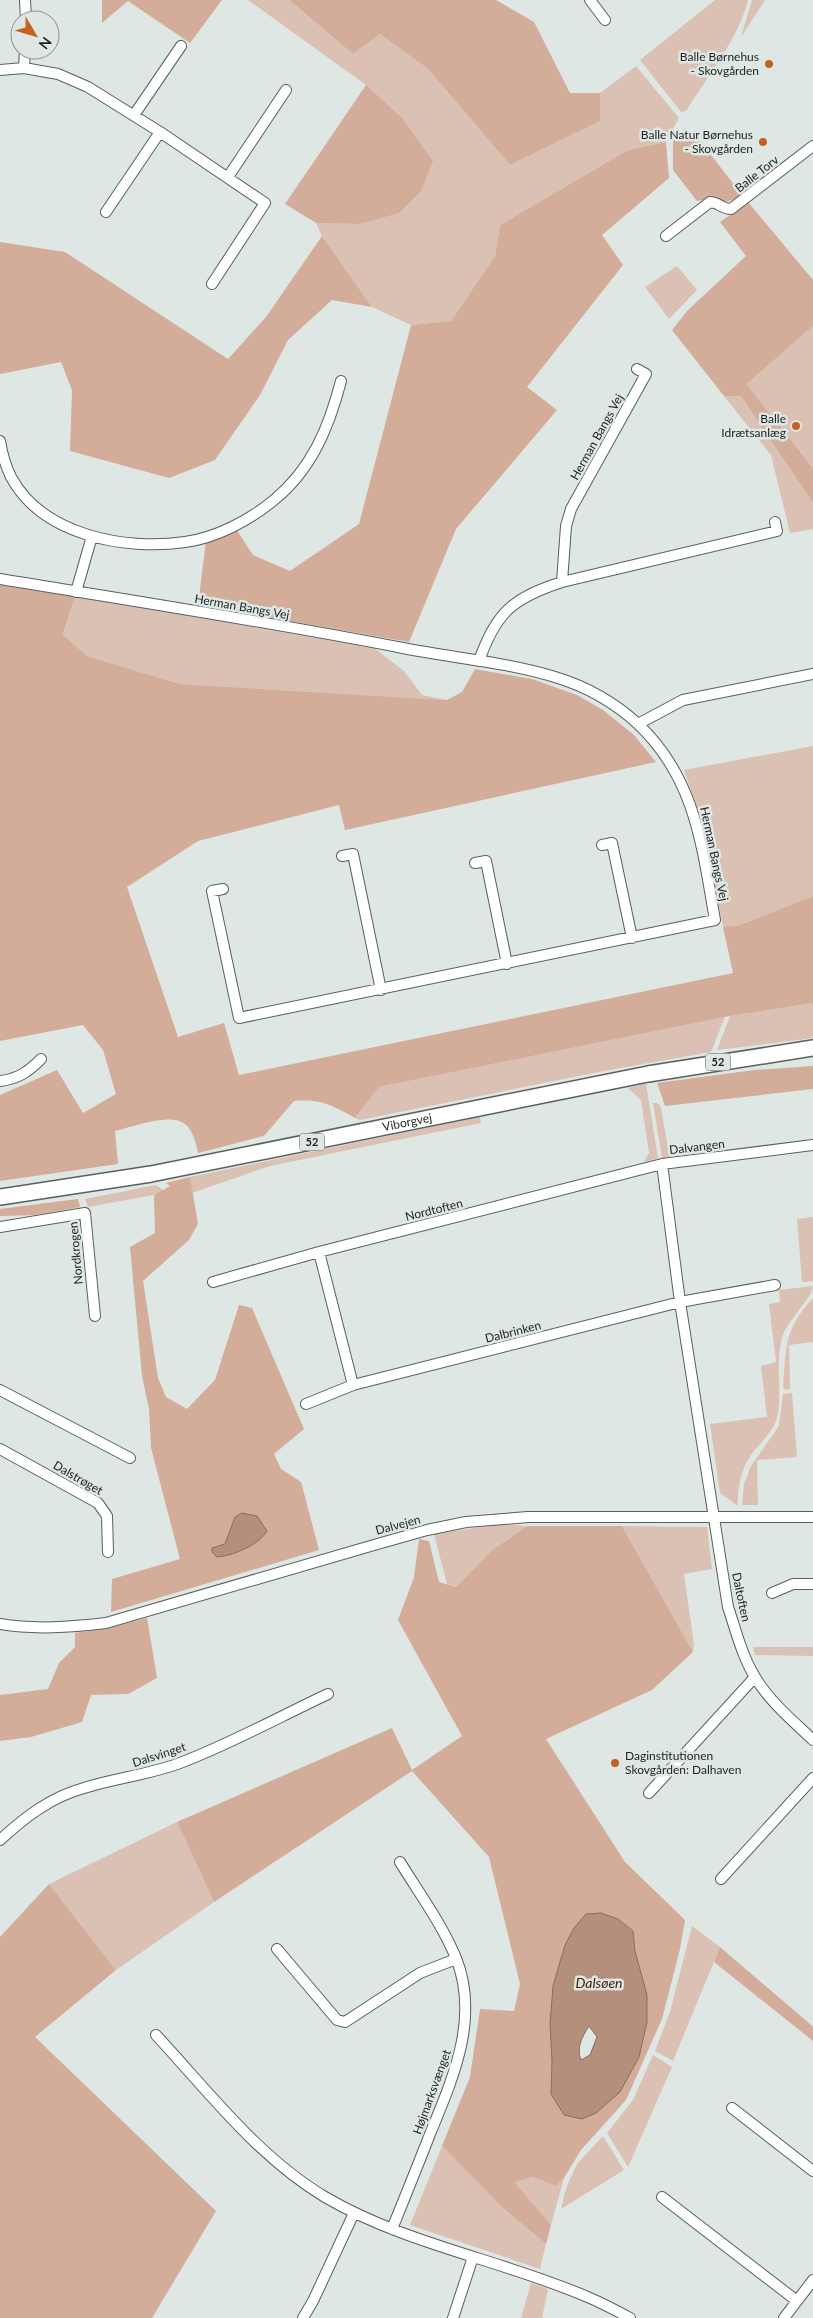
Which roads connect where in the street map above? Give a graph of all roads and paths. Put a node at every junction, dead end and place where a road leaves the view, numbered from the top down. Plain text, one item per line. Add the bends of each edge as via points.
1 (590, 0) edge
2 (605, 20) dead end
3 (181, 46) dead end
4 (24, 60) edge
5 (24, 68) junction
6 (0, 70) edge
7 (286, 90) dead end
8 (134, 115) junction
9 (160, 132) junction
10 (813, 146) edge
11 (228, 177) junction
12 (106, 212) dead end
13 (666, 236) dead end
14 (212, 284) dead end
15 (637, 370) dead end
16 (342, 381) dead end
17 (0, 440) edge
18 (775, 522) dead end
19 (92, 536) junction
20 (0, 578) edge
21 (562, 582) junction
22 (76, 592) junction
23 (479, 661) junction
24 (813, 674) edge
25 (638, 724) junction
26 (602, 845) dead end
27 (342, 856) dead end
28 (475, 863) dead end
29 (222, 889) dead end
30 (632, 938) junction
31 (507, 964) junction
32 (381, 990) junction
33 (813, 1048) edge
34 (41, 1058) dead end
35 (0, 1081) edge
36 (813, 1145) edge
37 (662, 1164) junction
38 (0, 1198) edge
39 (0, 1227) edge
40 (319, 1252) junction
41 (213, 1282) dead end
42 (775, 1285) dead end
43 (680, 1302) junction
44 (95, 1316) dead end
45 (353, 1385) junction
46 (0, 1390) edge
47 (306, 1404) dead end
48 (0, 1449) edge
49 (130, 1458) dead end
50 (813, 1517) edge
51 (715, 1518) junction
52 (108, 1552) dead end
53 (813, 1584) edge
54 (772, 1593) dead end
55 (0, 1624) edge
56 (755, 1677) junction
57 (328, 1694) dead end
58 (813, 1740) edge
59 (813, 1778) edge
60 (649, 1793) dead end
61 (0, 1840) edge
62 (400, 1862) dead end
63 (721, 1879) dead end
64 (277, 1949) dead end
65 (456, 1959) junction
66 (156, 2035) dead end
67 (732, 2108) dead end
68 (813, 2171) edge
69 (662, 2197) dead end
70 (354, 2213) junction
71 (392, 2229) junction
72 (473, 2257) junction
73 (813, 2280) edge
74 (797, 2301) junction
75 (303, 2318) edge
76 (453, 2318) edge
77 (630, 2318) edge
78 (784, 2318) edge

1 - 2 street
3 - 8 street
4 - 5 street
5 - 6 street
5 - 8 street via 88,87
7 - 11 street
8 - 9 street
9 - 11 street
9 - 12 street
10 - 13 street, Balle Torv via 732,209 710,202
11 - 14 street via 265,203
15 - 21 street, Herman Bangs Vej via 646,374 571,509 566,526
16 - 19 street via 331,418 316,450 292,482 247,519 186,542 122,543
17 - 19 street via 11,478 25,497 44,513
18 - 21 street via 777,531
19 - 22 street
20 - 22 street, Herman Bangs Vej
21 - 23 street via 517,600 491,632
22 - 23 street, Herman Bangs Vej
23 - 25 street, Herman Bangs Vej via 554,677 589,690
24 - 25 street via 683,700
25 - 30 street, Herman Bangs Vej via 678,774 691,804 715,920
26 - 30 street via 612,843
27 - 32 street via 353,854
28 - 31 street via 486,861
29 - 32 street, Herman Bangs Vej via 212,891 239,1018
30 - 31 street, Herman Bangs Vej
31 - 32 street, Herman Bangs Vej
33 - 38 main road, Viborgvej / 52 via 648,1074 165,1171
34 - 35 street via 27,1073
36 - 37 street, Dalvangen
37 - 40 street, Nordtoften
37 - 43 street, Dalvangen
39 - 44 street, Nordkrogen via 85,1213
40 - 41 street, Nordtoften
40 - 45 street
42 - 43 street
43 - 45 street, Dalbrinken
43 - 51 street, Dalvangen
45 - 47 street, Dalbrinken
46 - 49 street
48 - 52 street, Dalstrøget via 98,1503 107,1516
50 - 51 street, Dalvejen
51 - 55 street, Dalvejen via 528,1517 466,1522 374,1544 106,1623 68,1627
51 - 56 street, Daltoften via 728,1607 740,1646
53 - 54 street via 793,1584
56 - 58 street, Daltoften
56 - 60 street
57 - 61 street, Dalsvinget via 178,1764 88,1786 61,1796 28,1815
59 - 63 street
62 - 65 street, Højmarksvænget via 447,1938
64 - 65 street via 337,2020 345,2022 420,1972
65 - 71 street, Højmarksvænget via 464,1986 462,2046 453,2078
66 - 70 street via 258,2144 324,2196
67 - 68 street
69 - 74 street
70 - 71 street
70 - 75 street
71 - 72 street
72 - 76 street
72 - 77 street via 590,2298
73 - 74 street
74 - 78 street

